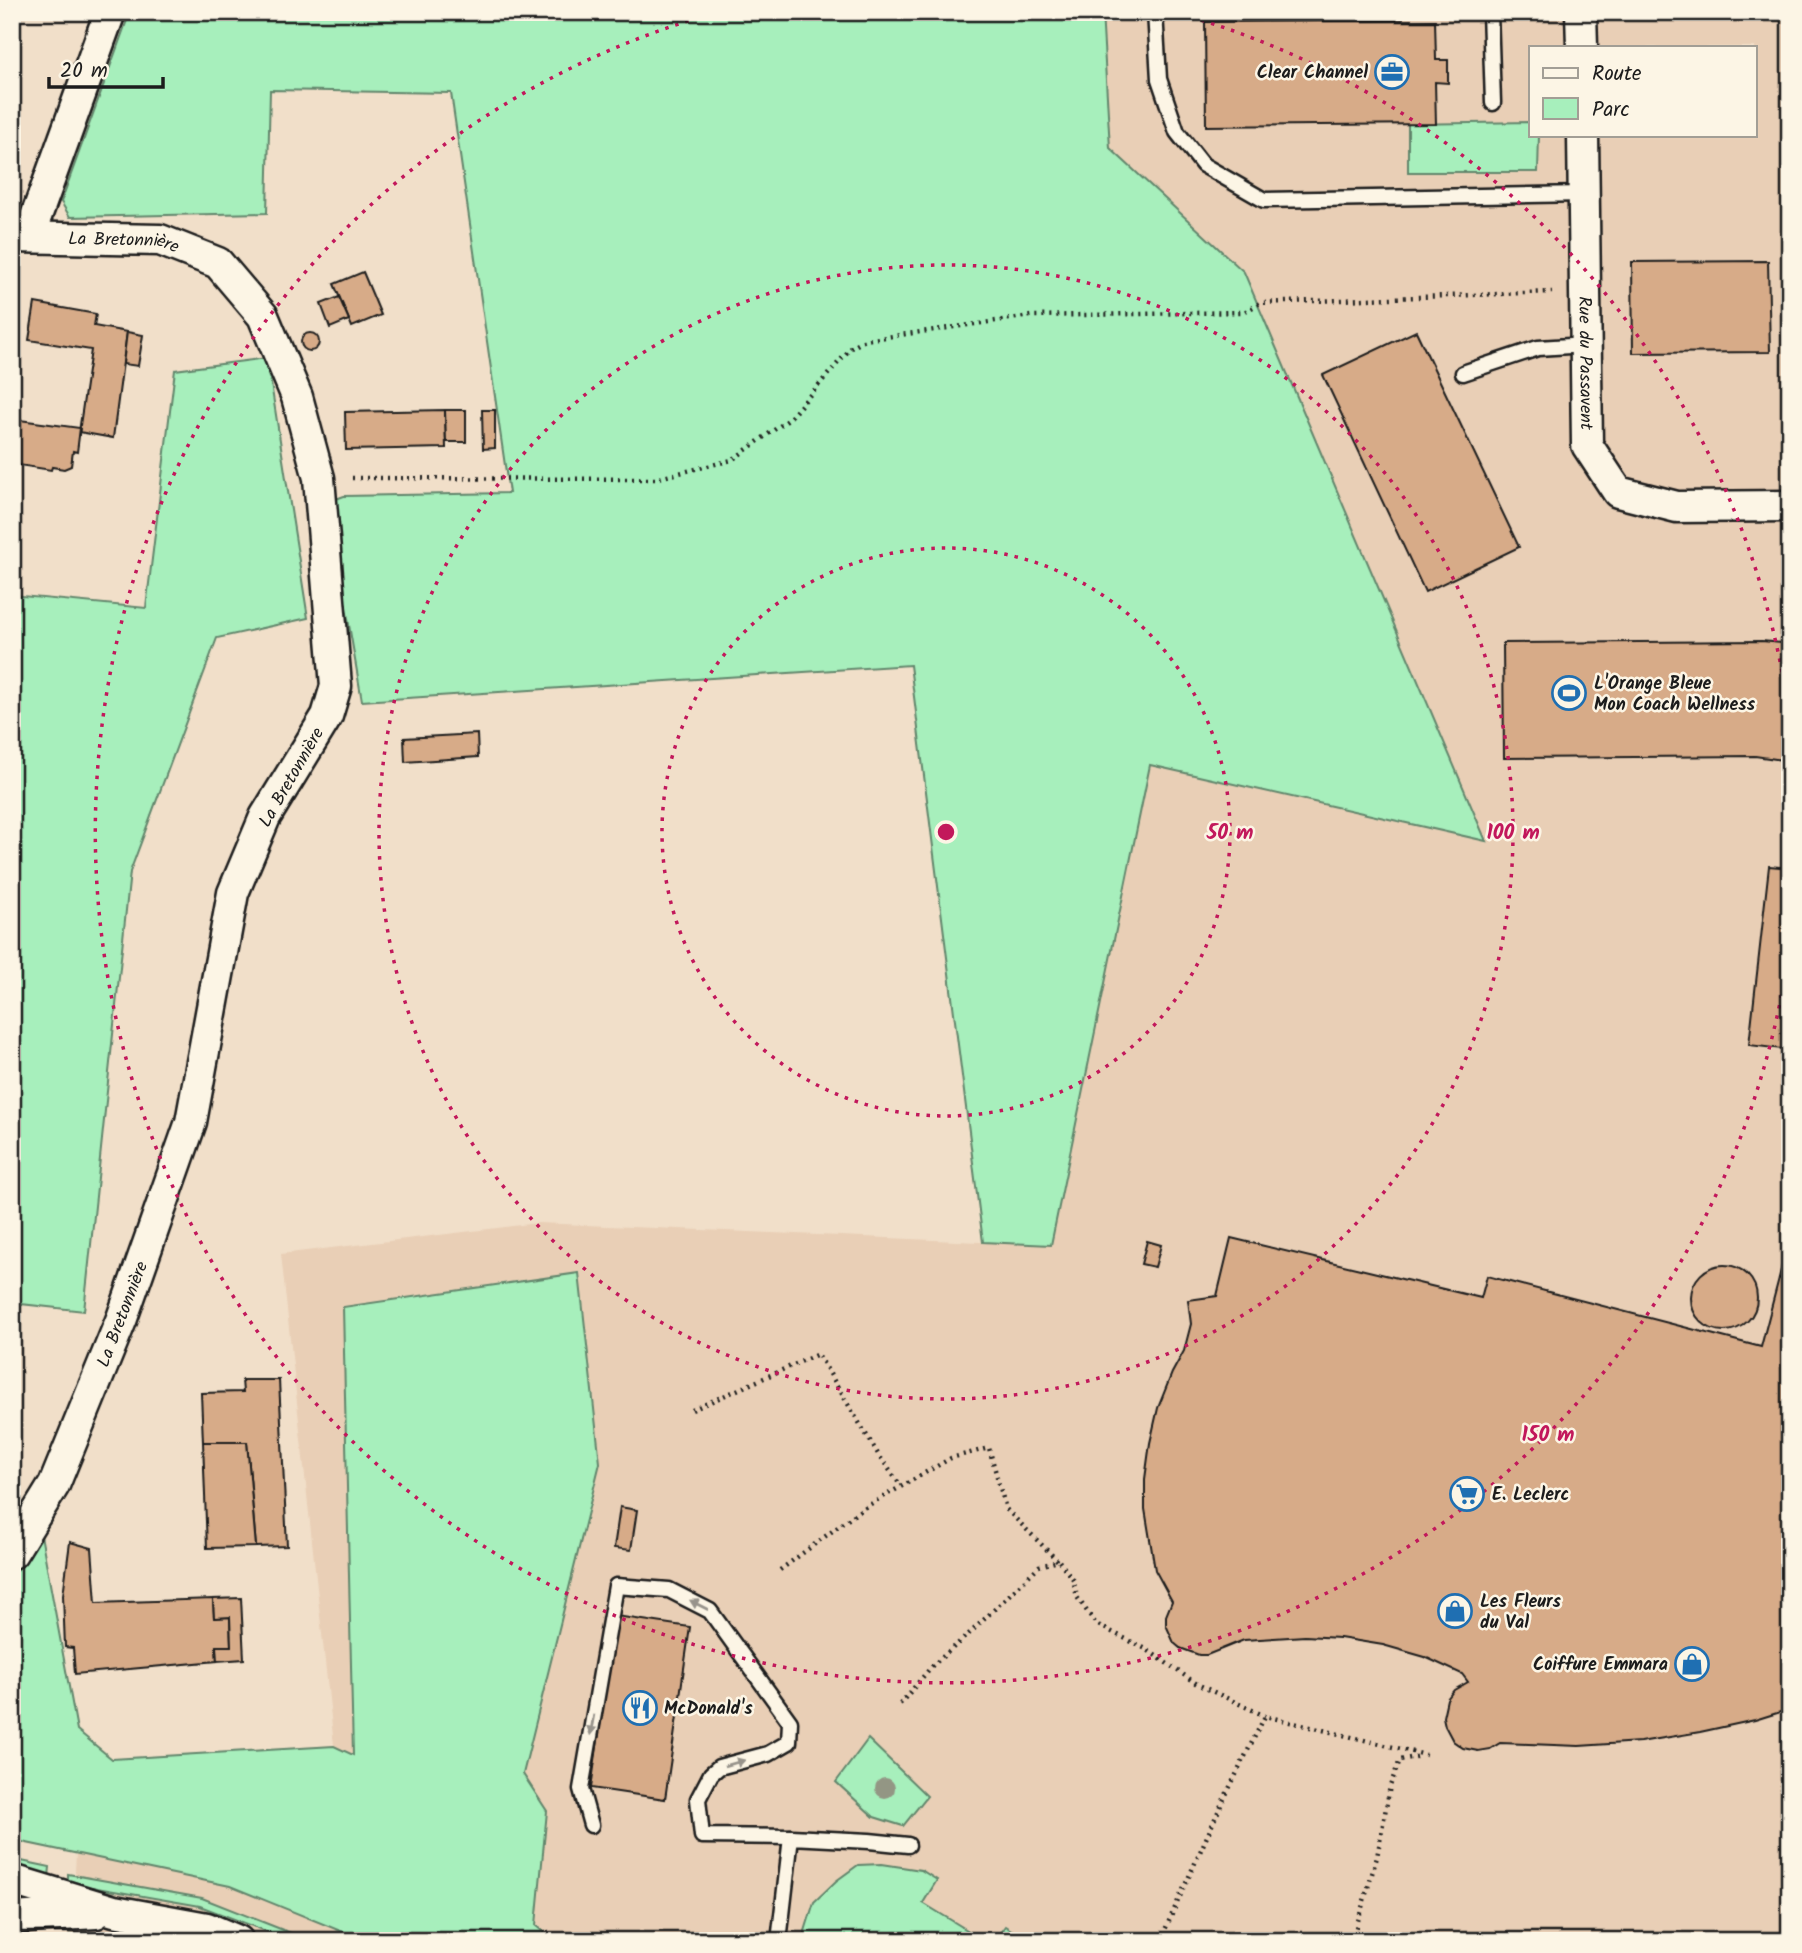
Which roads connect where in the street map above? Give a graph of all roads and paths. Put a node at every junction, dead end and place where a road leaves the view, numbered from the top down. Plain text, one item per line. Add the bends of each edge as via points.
1 (110, 12) edge
2 (1155, 12) edge
3 (1490, 12) edge
4 (1581, 12) edge
5 (1582, 46) edge
6 (1493, 103) dead end
7 (1583, 136) edge
8 (1584, 194) junction
9 (21, 236) edge
10 (1585, 291) junction
11 (1586, 345) junction
12 (1463, 373) dead end
13 (319, 478) junction
14 (1790, 506) edge
15 (692, 1410) dead end
16 (901, 1486) junction
17 (12, 1553) edge
18 (1059, 1561) junction
19 (780, 1570) dead end
20 (900, 1703) dead end
21 (1265, 1716) junction
22 (591, 1825) dead end
23 (791, 1837) junction
24 (908, 1845) dead end
25 (12, 1880) edge
26 (114, 1912) junction
27 (12, 1918) edge
28 (238, 1941) edge
29 (779, 1941) edge
30 (1160, 1941) edge
31 (1352, 1941) edge

1 - 9 street, La Bretonnière
2 - 8 lane via 1159,79 1177,132 1203,164 1264,200
3 - 6 lane
4 - 5 street
7 - 8 street, Rue du Passavent
8 - 10 street, Rue du Passavent
9 - 13 street, La Bretonnière via 159,240 218,263 263,316 297,397
10 - 11 street, Rue du Passavent
10 - 13 path via 1260,303 1244,312 1017,318 865,340 851,348 788,420 732,460 655,479
11 - 12 lane via 1538,348
11 - 14 street, Rue du Passavent via 1587,445 1618,492 1677,507
13 - 17 street, La Bretonnière via 336,686 327,716 265,817 233,893 191,1122 122,1318 54,1485
15 - 16 path via 818,1353
16 - 18 path via 951,1458 989,1448 1006,1509
16 - 19 path
18 - 20 path via 1039,1566 932,1666
18 - 21 path via 1096,1624 1146,1649 1197,1684
21 - 30 path
21 - 31 path via 1426,1755 1400,1760
23 -> 22 lane via 702,1836 698,1799 711,1774 789,1742 790,1723 710,1611 669,1590 616,1586 581,1789
23 - 24 lane
23 - 29 lane
25 - 26 street
26 - 27 street
26 - 28 street via 207,1927

